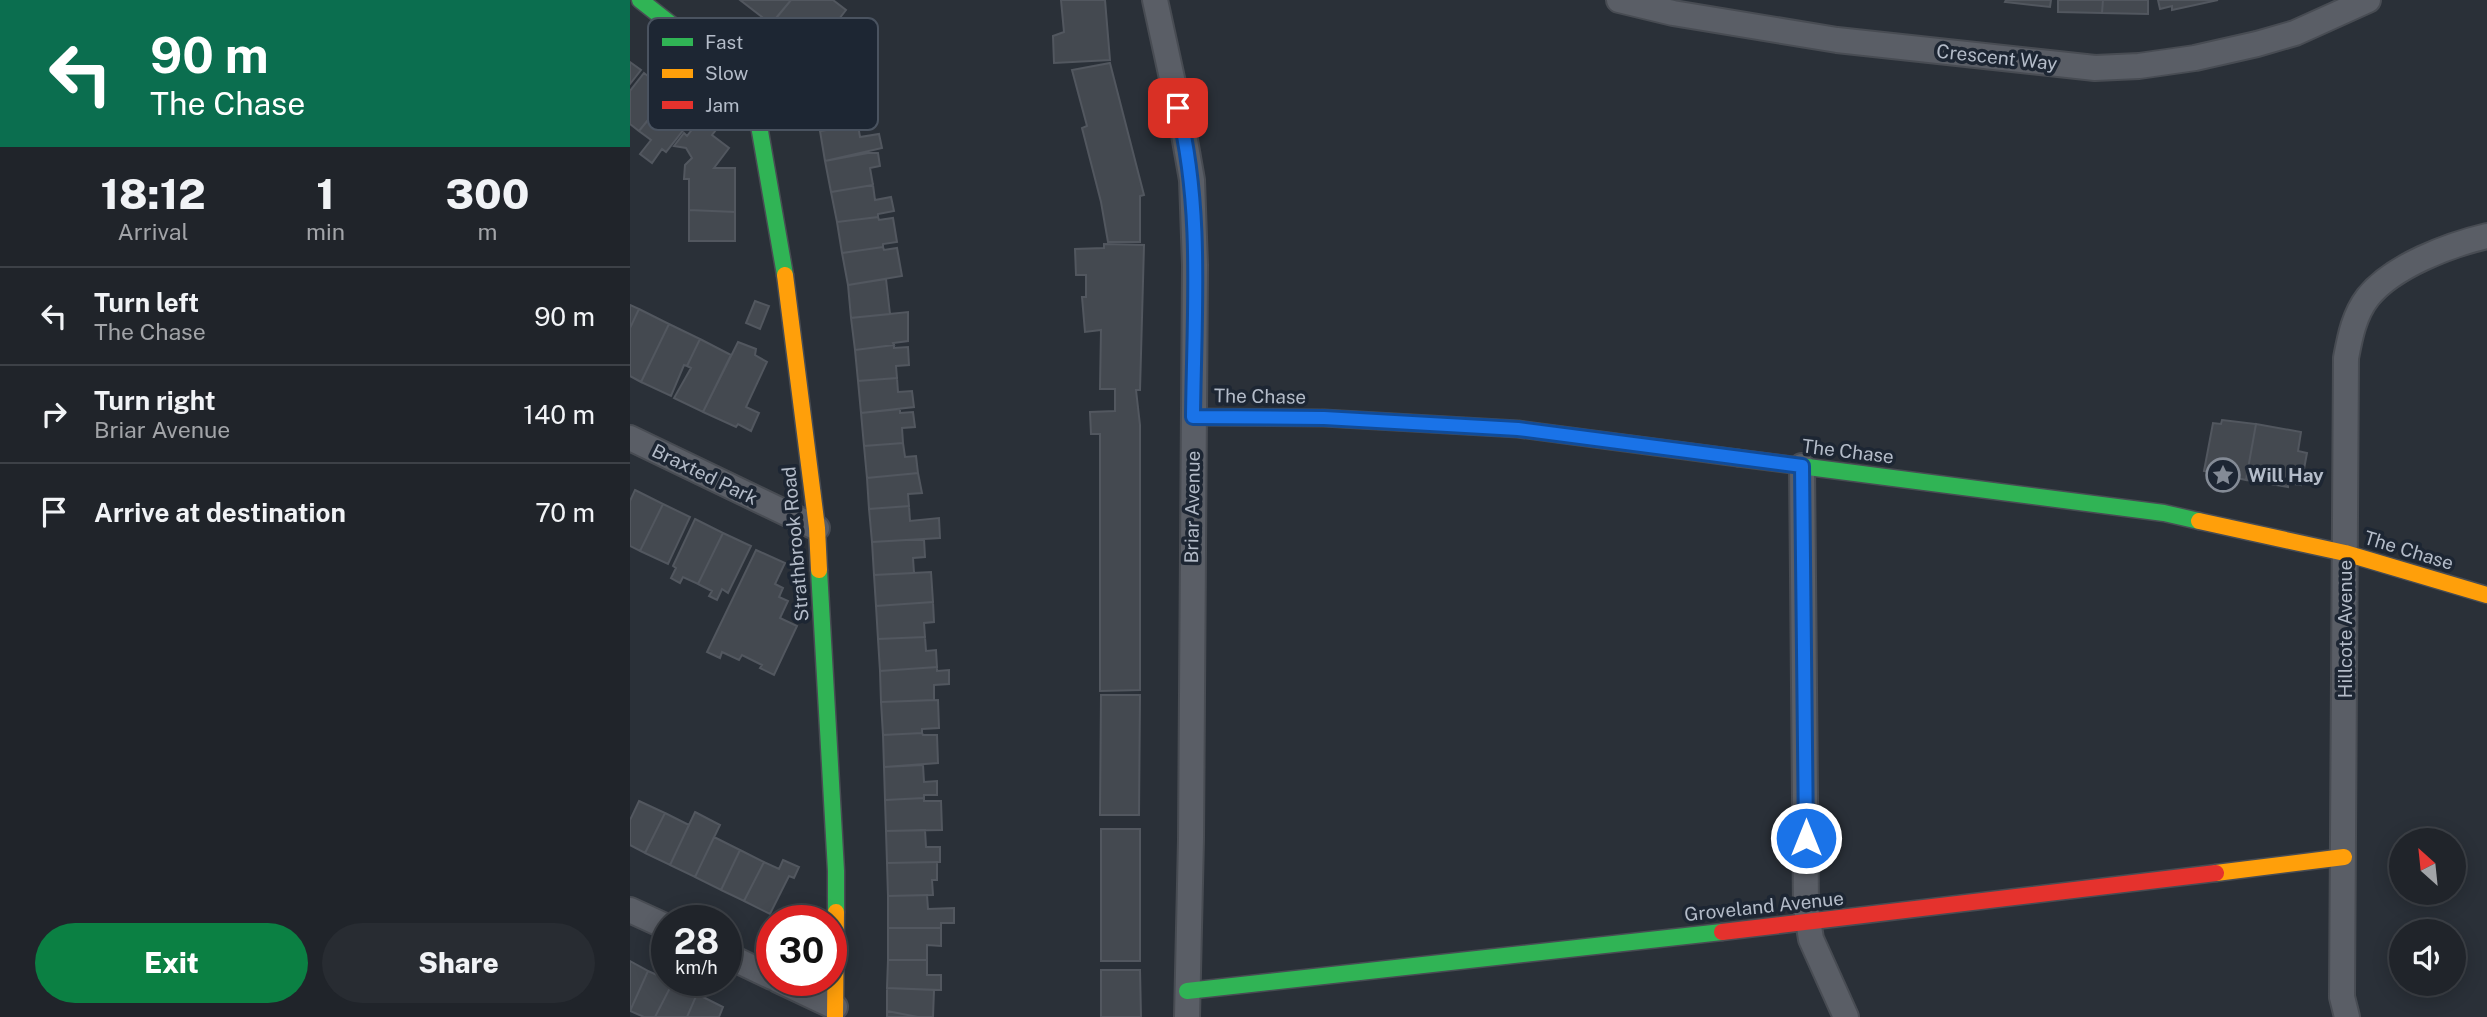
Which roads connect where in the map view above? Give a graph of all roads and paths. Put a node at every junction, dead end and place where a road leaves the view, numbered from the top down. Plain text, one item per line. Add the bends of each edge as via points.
1 (1154, 0) edge
2 (1619, 0) edge
3 (2368, 0) edge
4 (654, 4) edge
5 (670, 18) edge
6 (760, 130) edge
7 (2487, 236) edge
8 (1193, 417) junction
9 (630, 438) edge
10 (1802, 466) junction
11 (817, 528) junction
12 (2345, 553) junction
13 (2487, 595) edge
14 (2344, 857) junction
15 (630, 910) edge
16 (651, 920) edge
17 (1808, 923) junction
18 (1187, 991) junction
19 (806, 996) edge
20 (835, 1012) edge
21 (1187, 1017) edge
22 (1846, 1017) edge
23 (2347, 1017) edge

1 - 8 street, Briar Avenue via 1192,180
2 - 3 street, Crescent Way via 1837,40 2095,68 2195,58 2257,44 2295,33
4 - 5 street, Strathbrook Road
6 - 11 street, Strathbrook Road via 791,306
7 - 12 street, Hillcote Avenue via 2463,242 2390,277 2368,297 2353,324 2344,393
8 - 10 street, The Chase via 1324,418 1518,429
8 - 18 street, Briar Avenue
9 - 11 street, Braxted Park
10 - 12 street, The Chase via 2164,513
10 - 17 street
11 - 20 street, Strathbrook Road via 836,871
12 - 13 street, The Chase
12 - 14 street, Hillcote Avenue
14 - 17 street, Groveland Avenue
14 - 23 street, Hillcote Avenue via 2342,997
15 - 16 street
17 - 18 street, Groveland Avenue
17 - 22 street
18 - 21 street, Briar Avenue
19 - 20 street

